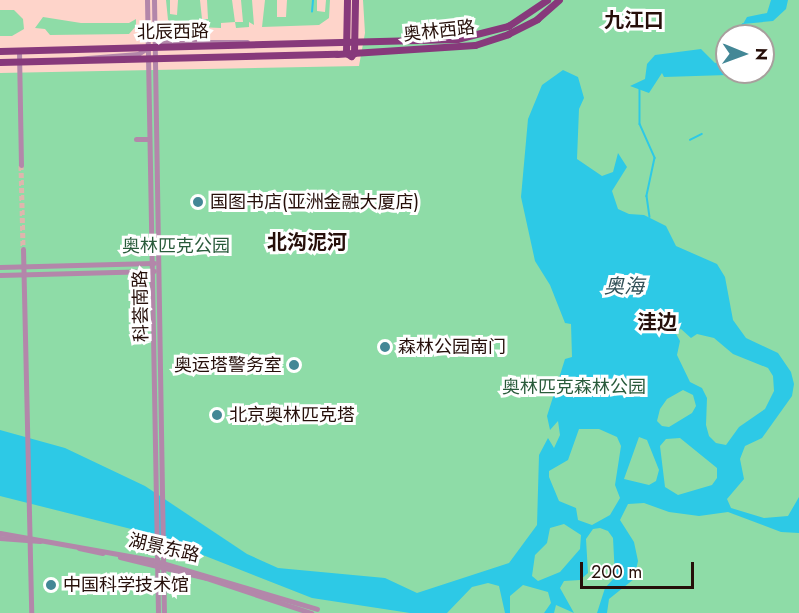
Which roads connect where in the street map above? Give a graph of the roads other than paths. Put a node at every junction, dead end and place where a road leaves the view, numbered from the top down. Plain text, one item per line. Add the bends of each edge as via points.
1 (146, 0) edge
2 (154, 0) edge
3 (347, 0) edge
4 (355, 0) edge
5 (547, 0) edge
6 (559, 0) edge
7 (147, 22) junction
8 (154, 22) junction
9 (154, 37) junction
10 (346, 43) junction
11 (355, 43) junction
12 (257, 45) junction
13 (136, 48) junction
14 (150, 48) junction
15 (168, 48) junction
16 (0, 51) edge
17 (19, 51) junction
18 (346, 53) junction
19 (354, 53) junction
20 (69, 61) junction
21 (148, 61) junction
22 (0, 62) edge
23 (20, 62) junction
24 (136, 139) dead end
25 (148, 139) junction
26 (155, 139) junction
27 (21, 165) tunnel mouth
28 (23, 249) tunnel mouth
29 (153, 263) junction
30 (23, 266) junction
31 (0, 267) edge
32 (153, 271) junction
33 (23, 274) junction
34 (0, 275) edge
35 (0, 536) edge
36 (29, 538) junction
37 (160, 564) junction
38 (302, 607) junction
39 (317, 609) dead end
40 (30, 613) edge
41 (158, 613) edge
42 (164, 613) edge
43 (311, 613) edge

1 - 7 street, 科荟南路
1 - 13 street via 144,36
2 - 8 street, 科荟南路
3 - 10 main road
4 - 11 main road
5 - 11 main road, 奥林西路 via 507,26 480,34
6 - 19 main road, 奥林西路 via 537,19 475,45
7 - 8 street
7 - 14 street, 科荟南路
8 - 9 street, 科荟南路
9 - 12 street via 159,42 239,40
9 - 14 street, 科荟南路
9 - 20 street via 142,53 91,54
10 - 11 main road, 奥林西路
10 - 12 main road, 北辰西路
10 - 18 main road
11 - 19 main road
12 - 15 main road, 北辰西路
13 - 14 main road, 北辰西路
13 - 17 main road, 北辰西路
14 - 15 main road, 北辰西路
14 - 21 street, 科荟南路
15 - 21 street via 152,51
16 - 17 main road, 北辰西路
17 - 23 street
18 - 19 main road, 奥林西路
18 - 21 main road, 北辰西路
20 - 21 main road, 北辰西路
20 - 23 main road, 北辰西路
21 - 25 street, 科荟南路
21 - 26 street, 科荟南路
22 - 23 main road, 北辰西路
23 - 27 street
24 - 25 street
25 - 26 street
25 - 29 street, 科荟南路
26 - 29 street, 科荟南路
28 - 30 street
29 - 30 street
29 - 32 street, 科荟南路
30 - 31 street
30 - 33 street
32 - 33 street
32 - 37 street, 科荟南路
33 - 34 street
33 - 36 street
35 - 36 street, 湖景东路
36 - 37 street, 湖景东路
36 - 40 street
37 - 38 street, 湖景东路
37 - 41 street, 科荟南路
37 - 42 street, 科荟南路
38 - 39 street, 湖景东路
38 - 43 street, 湖景东路

